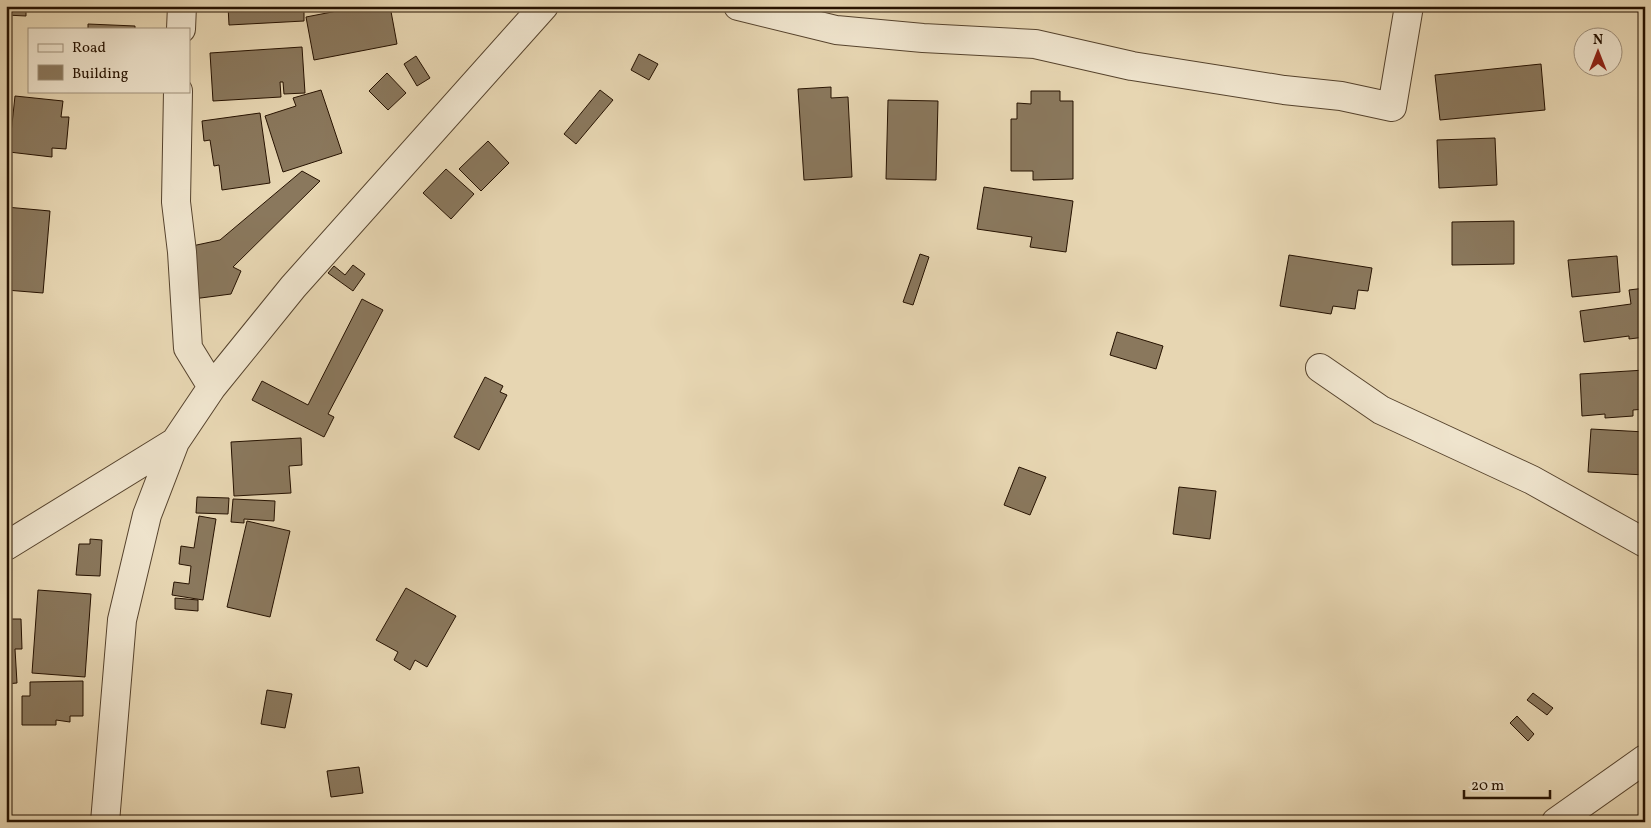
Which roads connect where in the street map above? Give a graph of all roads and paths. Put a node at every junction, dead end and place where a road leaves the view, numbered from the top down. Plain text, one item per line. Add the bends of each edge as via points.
1 (182, 6) edge
2 (544, 6) edge
3 (738, 6) edge
4 (1409, 6) edge
5 (181, 28) edge
6 (178, 92) edge
7 (1320, 368) dead end
8 (212, 387) junction
9 (175, 442) junction
10 (1645, 544) edge
11 (6, 546) edge
12 (1645, 759) edge
13 (105, 822) edge
14 (1556, 822) edge

1 - 5 street
2 - 8 street via 294,287
3 - 4 street via 836,30 1034,44 1132,66 1392,106
6 - 8 street via 176,202 188,348
7 - 10 street via 1381,410 1532,480
8 - 9 street
9 - 11 street
9 - 13 street via 147,515 122,620
12 - 14 street

